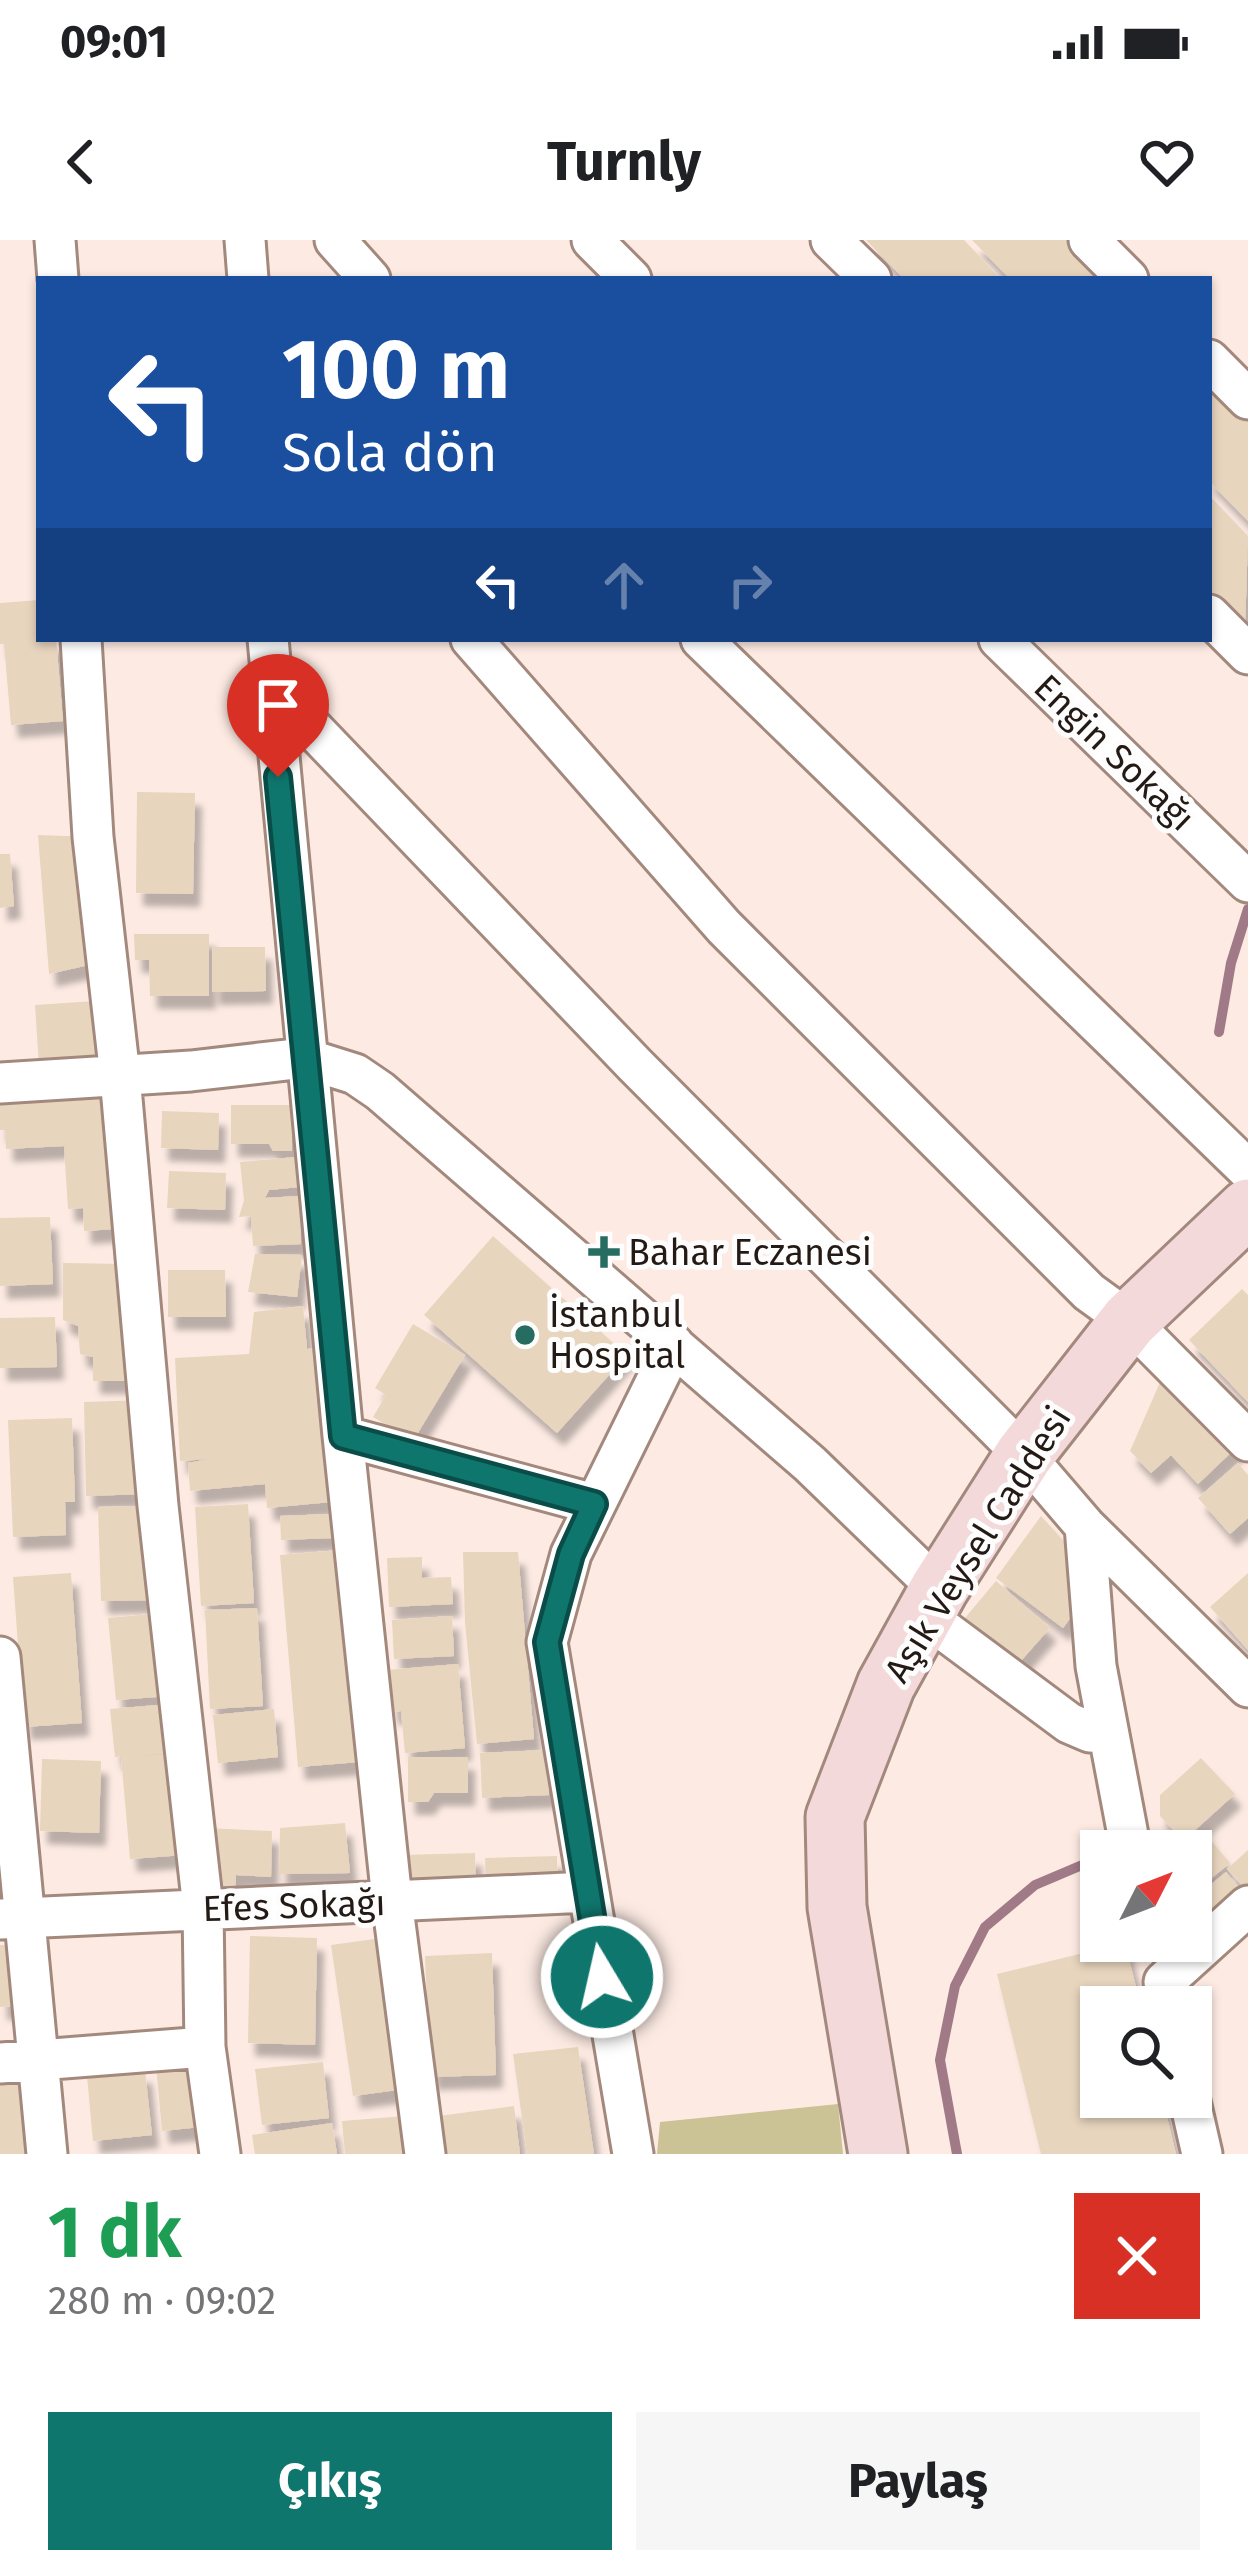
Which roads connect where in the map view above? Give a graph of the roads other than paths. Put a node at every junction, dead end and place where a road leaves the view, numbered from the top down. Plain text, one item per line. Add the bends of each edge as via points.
1 (55, 240) edge
2 (245, 240) edge
3 (335, 240) edge
4 (592, 240) edge
5 (832, 240) edge
6 (1090, 240) edge
7 (58, 276) edge
8 (248, 276) edge
9 (367, 276) edge
10 (628, 276) edge
11 (868, 276) edge
12 (1125, 276) edge
13 (1212, 363) edge
14 (1248, 399) edge
15 (1212, 619) edge
16 (80, 642) edge
17 (268, 642) edge
18 (474, 642) edge
19 (704, 642) edge
20 (1002, 642) edge
21 (1248, 654) edge
22 (270, 684) junction
23 (1240, 874) edge
24 (304, 1058) junction
25 (120, 1076) junction
26 (0, 1083) edge
27 (1248, 1170) edge
28 (1248, 1208) edge
29 (1129, 1321) junction
30 (674, 1345) junction
31 (343, 1436) junction
32 (1248, 1441) edge
33 (1024, 1455) junction
34 (594, 1504) junction
35 (1085, 1526) junction
36 (932, 1603) junction
37 (0, 1657) edge
38 (1248, 1687) edge
39 (1108, 1733) junction
40 (1127, 1830) edge
41 (588, 1892) junction
42 (392, 1900) junction
43 (1248, 1906) edge
44 (203, 1909) junction
45 (13, 1917) edge
46 (1174, 1986) edge
47 (206, 2048) junction
48 (19, 2061) edge
49 (1194, 2118) edge
50 (47, 2154) edge
51 (220, 2154) edge
52 (425, 2154) edge
53 (633, 2154) edge
54 (878, 2154) edge
55 (1202, 2154) edge

1 - 7 street
2 - 8 street
3 - 9 street
4 - 10 street
5 - 11 street
6 - 12 street
13 - 14 street
15 - 21 street
16 - 25 street
17 - 22 street
18 - 29 street via 724,927 1089,1292
19 - 27 street
20 - 23 street, Engin Sokağı
22 - 24 street
22 - 33 street
24 - 25 street
24 - 30 street via 380,1090
24 - 31 street
25 - 26 street
25 - 44 street
28 - 29 main road, Aşık Veysel Caddesi
29 - 32 street
29 - 33 main road, Aşık Veysel Caddesi
30 - 34 street
30 - 36 street via 810,1464
31 - 34 street
31 - 42 street
33 - 35 street
33 - 36 main road, Aşık Veysel Caddesi
34 - 41 street via 547,1642
35 - 38 street
35 - 39 street
36 - 39 street via 1069,1723
36 - 54 main road, Aşık Veysel Caddesi via 886,1685 835,1817 837,1906
37 - 45 street
39 - 40 street
41 - 42 street, Efes Sokağı
41 - 53 street
42 - 44 street, Efes Sokağı
42 - 52 street
43 - 46 street
44 - 45 street, Efes Sokağı
44 - 47 street
45 - 48 street
47 - 48 street
47 - 51 street
48 - 50 street
49 - 55 street

